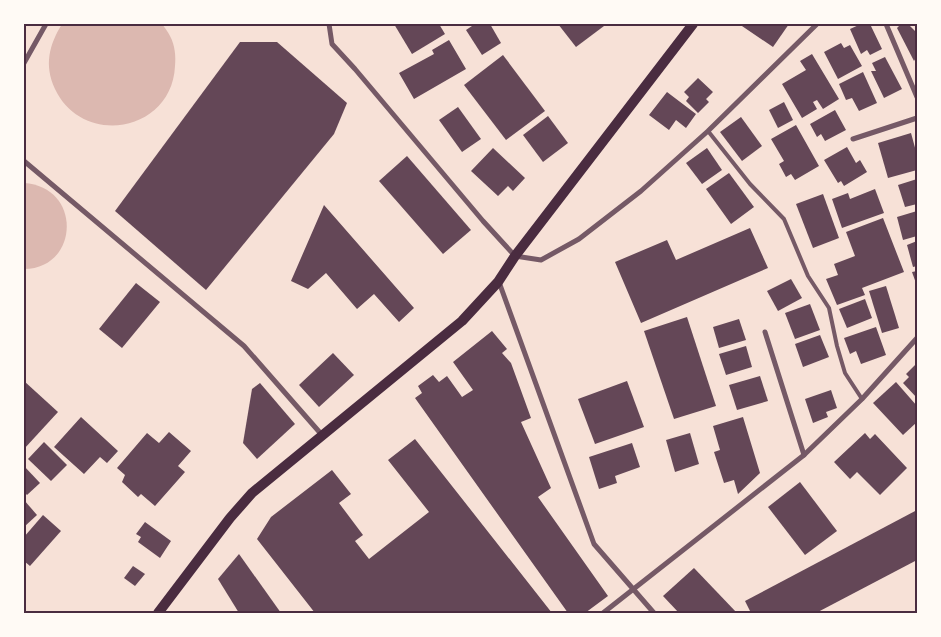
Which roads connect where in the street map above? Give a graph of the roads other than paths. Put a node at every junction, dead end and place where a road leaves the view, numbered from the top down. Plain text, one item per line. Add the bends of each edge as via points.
1 (46, 24) edge
2 (328, 24) edge
3 (693, 24) edge
4 (816, 24) edge
5 (886, 24) edge
6 (24, 62) edge
7 (917, 97) edge
8 (917, 118) edge
9 (708, 131) junction
10 (854, 139) dead end
11 (24, 161) edge
12 (515, 256) junction
13 (498, 282) junction
14 (765, 332) dead end
15 (917, 338) edge
16 (862, 399) junction
17 (322, 436) junction
18 (804, 455) junction
19 (634, 589) junction
20 (158, 613) edge
21 (603, 613) edge
22 (654, 613) edge

1 - 6 street
2 - 12 street via 332,44
3 - 12 main road
4 - 9 street
5 - 7 street
8 - 10 street
9 - 12 street via 641,191 579,239 541,260
9 - 16 lane via 750,184 784,219 808,276 829,308 845,374
11 - 17 street via 244,346
12 - 13 main road
13 - 17 main road via 462,321
13 - 19 street via 594,544
14 - 18 street
15 - 16 street
16 - 18 street
17 - 20 main road via 252,493
18 - 19 street
19 - 21 street
19 - 22 street

